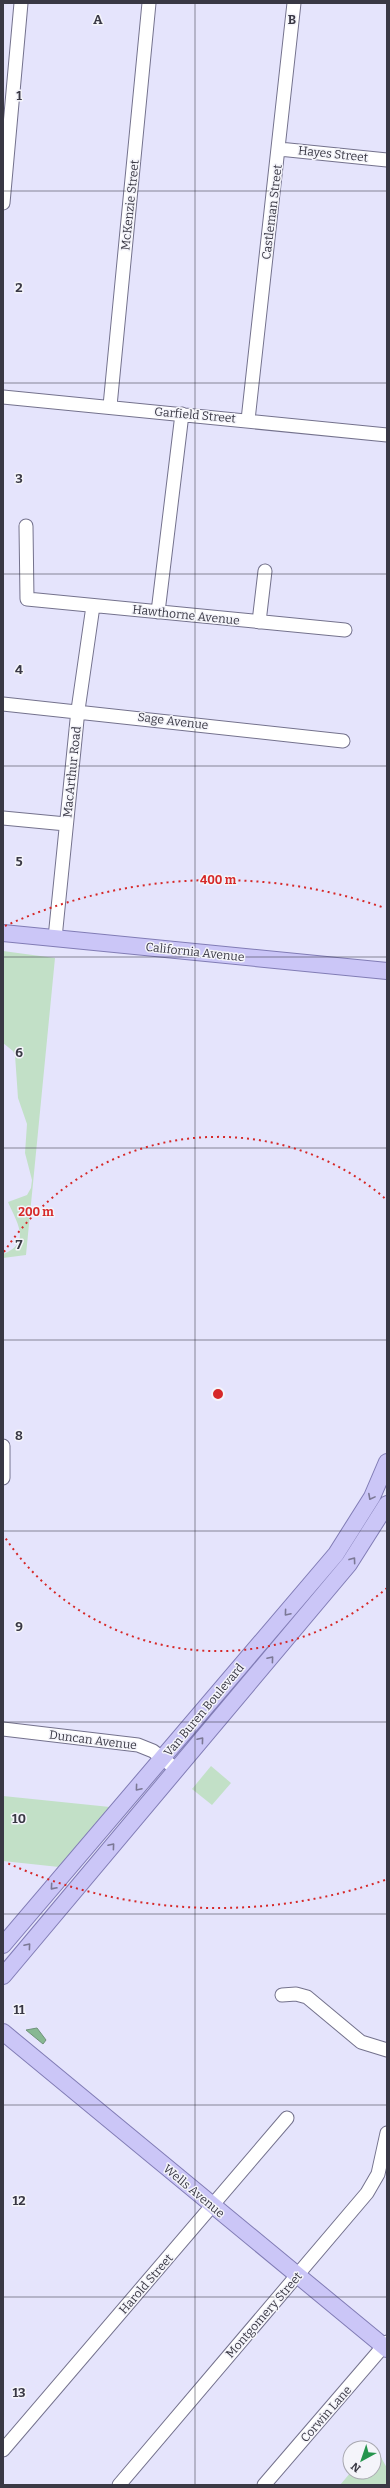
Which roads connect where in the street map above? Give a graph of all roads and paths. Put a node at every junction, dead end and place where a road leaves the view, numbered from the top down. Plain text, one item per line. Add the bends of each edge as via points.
1 (20, 3) edge
2 (149, 3) edge
3 (294, 3) edge
4 (279, 149) junction
5 (387, 160) edge
6 (3, 203) edge
7 (3, 397) edge
8 (110, 406) junction
9 (182, 414) junction
10 (248, 420) junction
11 (387, 435) edge
12 (26, 526) dead end
13 (265, 571) dead end
14 (93, 606) junction
15 (158, 612) junction
16 (259, 622) junction
17 (345, 630) dead end
18 (3, 704) edge
19 (78, 710) junction
20 (343, 741) dead end
21 (3, 818) edge
22 (66, 824) junction
23 (3, 933) edge
24 (55, 938) junction
25 (387, 971) edge
26 (3, 1452) edge
27 (387, 1462) edge
28 (3, 1478) edge
29 (387, 1504) edge
30 (340, 1548) junction
31 (313, 1609) junction
32 (3, 1729) edge
33 (163, 1758) junction
34 (176, 1769) junction
35 (3, 1945) edge
36 (3, 1976) edge
37 (282, 1995) dead end
38 (3, 2032) edge
39 (387, 2050) edge
40 (287, 2118) dead end
41 (387, 2133) edge
42 (213, 2207) junction
43 (298, 2276) junction
44 (386, 2346) edge
45 (3, 2450) edge
46 (119, 2485) edge
47 (264, 2485) edge

1 - 6 street
2 - 8 street, McKenzie Street
3 - 4 street, Castleman Street
4 - 5 street, Hayes Street
4 - 10 street, Castleman Street
7 - 8 street, Garfield Street
8 - 9 street, Garfield Street
9 - 10 street, Garfield Street
9 - 15 street
10 - 11 street, Garfield Street
12 - 14 street, Hawthorne Avenue via 27,599
13 - 16 street
14 - 15 street, Hawthorne Avenue
14 - 19 street, MacArthur Road
15 - 16 street, Hawthorne Avenue
16 - 17 street, Hawthorne Avenue
18 - 19 street, Sage Avenue
19 - 20 street, Sage Avenue
19 - 22 street, MacArthur Road
21 - 22 street
22 - 24 street, MacArthur Road
23 - 24 main road, California Avenue
24 - 25 main road, California Avenue
26 - 28 street
27 -> 30 main road, Van Buren Boulevard via 372,1497
31 -> 29 main road, Van Buren Boulevard via 360,1549
30 - 31 main road via 335,1565 308,1601
30 -> 33 main road, Van Buren Boulevard
34 -> 31 main road, Van Buren Boulevard
32 - 33 street, Duncan Avenue via 138,1745
33 - 34 street, Duncan Avenue
33 -> 35 main road, Van Buren Boulevard
36 -> 34 main road, Van Buren Boulevard
37 - 39 street via 296,1994 307,1997 362,2042
38 - 42 main road, Wells Avenue
40 - 42 street, Harold Street
41 - 43 street, Montgomery Street via 378,2174 367,2193
42 - 43 main road, Wells Avenue
42 - 45 street, Harold Street
43 - 44 main road, Wells Avenue
43 - 46 street, Montgomery Street
44 - 47 street, Corwin Lane

